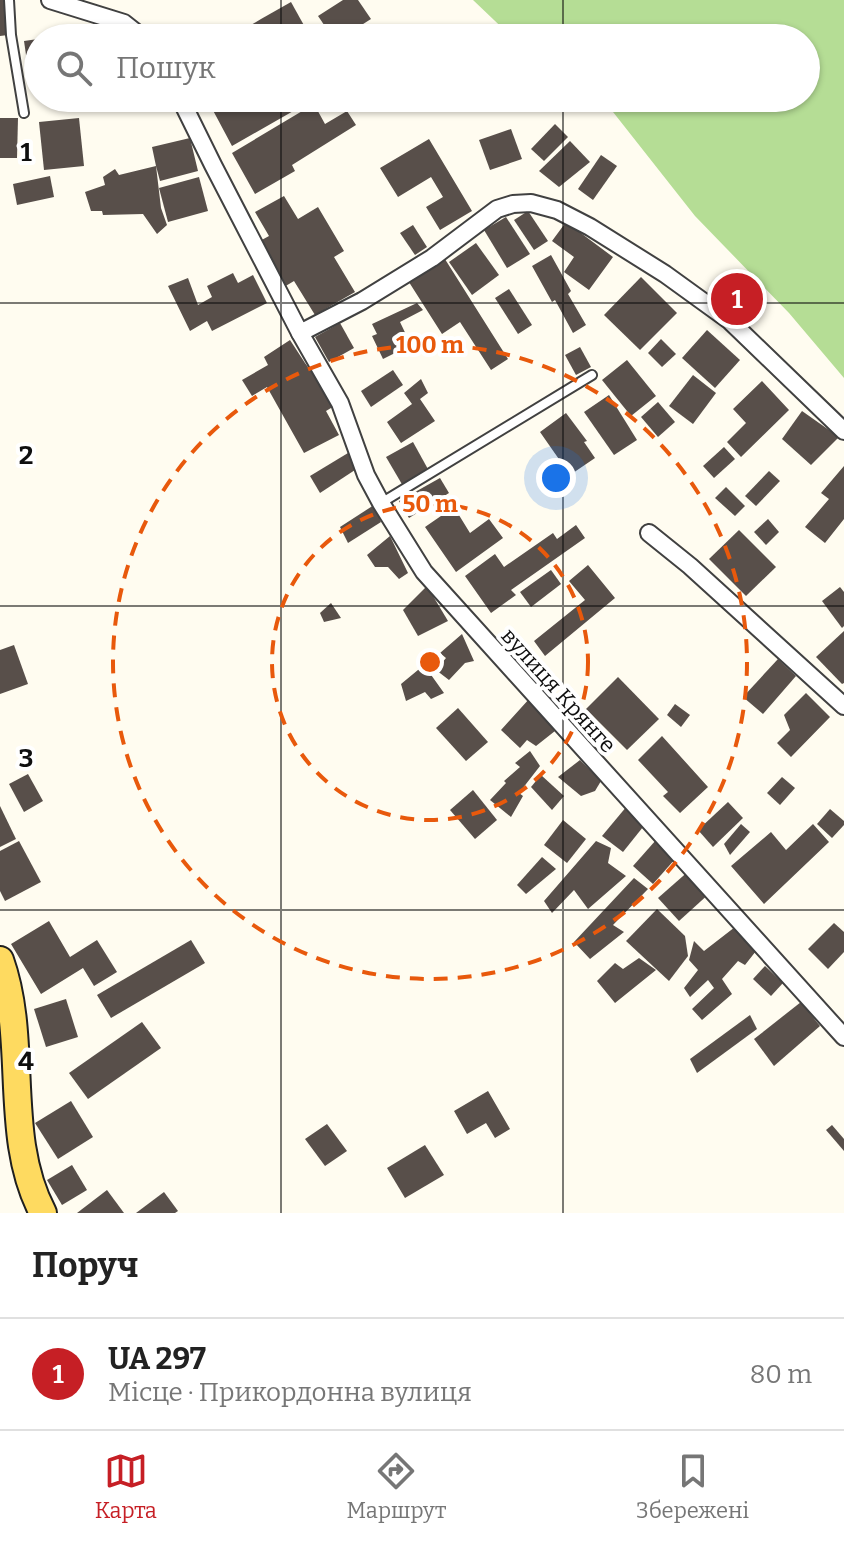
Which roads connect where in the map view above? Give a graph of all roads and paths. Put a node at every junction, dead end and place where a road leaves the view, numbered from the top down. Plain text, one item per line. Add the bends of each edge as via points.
1 (9, 0) edge
2 (50, 0) edge
3 (125, 24) edge
4 (187, 112) edge
5 (24, 113) dead end
6 (300, 333) junction
7 (592, 375) dead end
8 (844, 431) edge
9 (381, 503) junction
10 (649, 533) dead end
11 (844, 706) edge
12 (0, 960) edge
13 (844, 1037) edge
14 (43, 1213) edge

1 - 5 lane
2 - 3 street
4 - 6 street, вулиця Крянге
6 - 8 street via 432,258 497,209 531,203 590,227 730,321
6 - 9 street, вулиця Крянге via 340,403
7 - 9 lane
9 - 13 street, вулиця Крянге via 424,572 449,601
10 - 11 street
12 - 14 main road via 14,1025 22,1147

